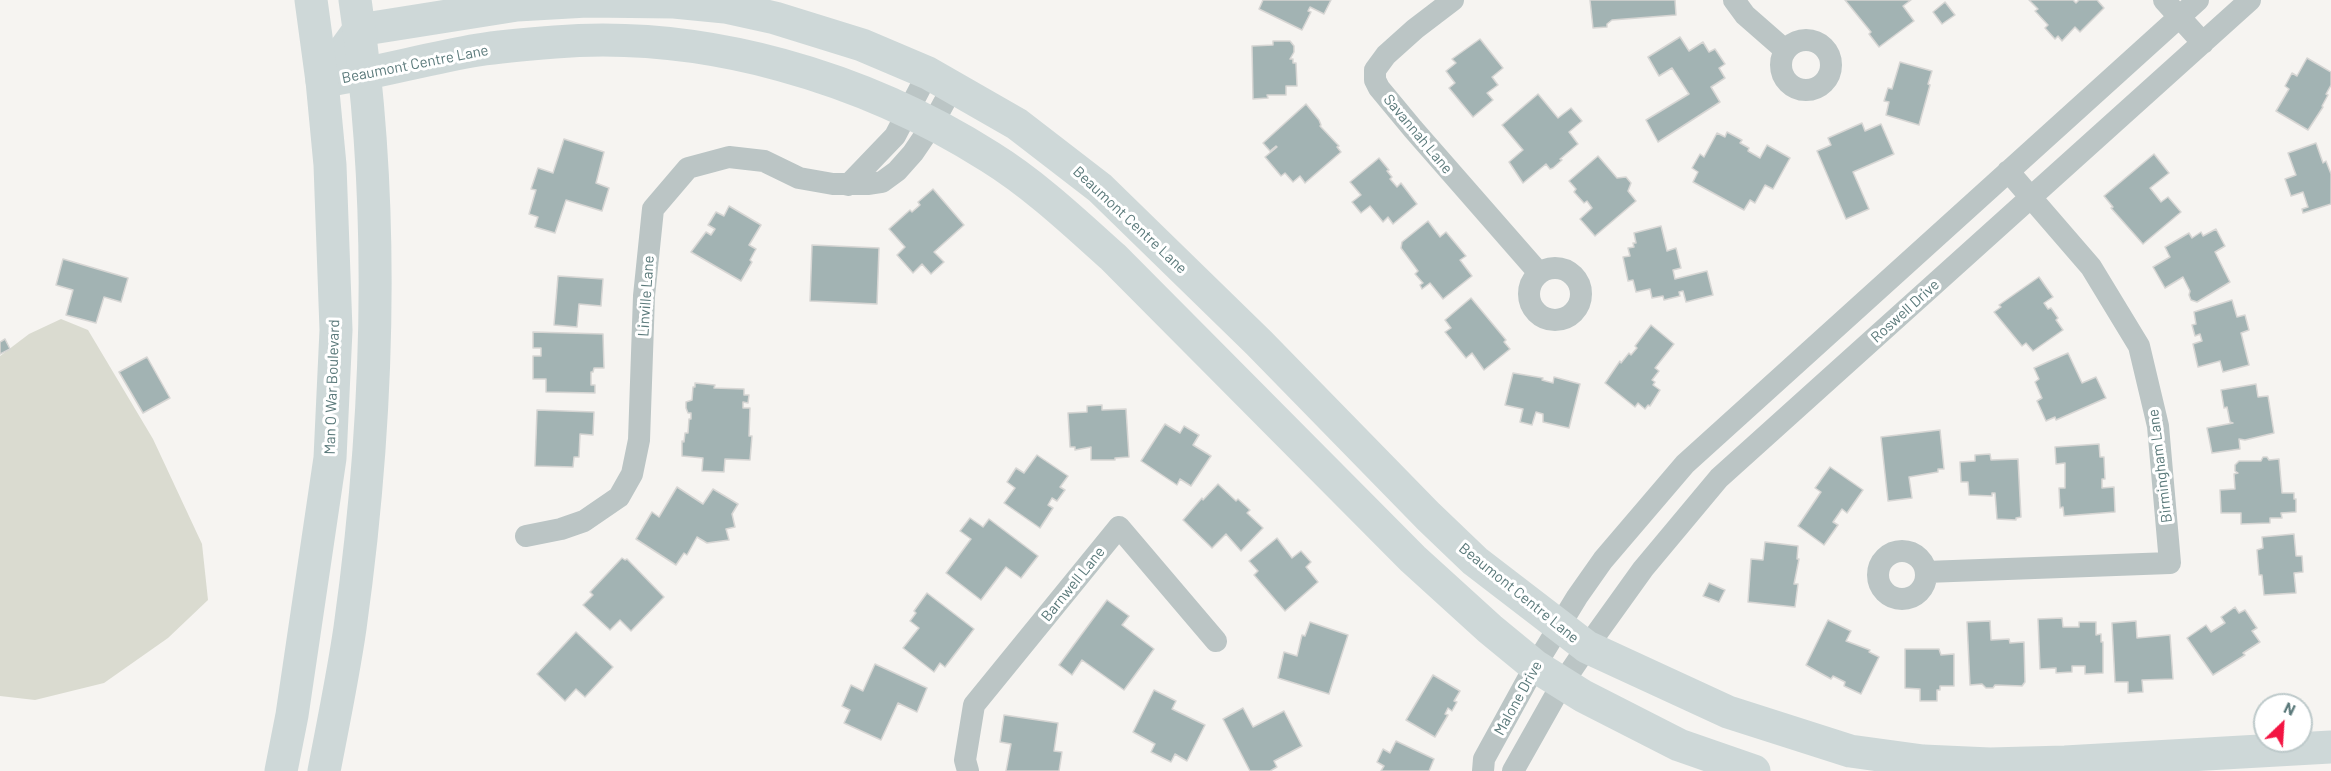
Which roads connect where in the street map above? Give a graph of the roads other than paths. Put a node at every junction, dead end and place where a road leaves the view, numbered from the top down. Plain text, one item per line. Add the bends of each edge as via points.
1 (311, 0) edge
2 (1453, 0) edge
3 (1734, 0) edge
4 (2164, 0) edge
5 (2198, 0) edge
6 (2209, 0) edge
7 (2250, 0) edge
8 (357, 15) edge
9 (2179, 16) junction
10 (2228, 21) junction
11 (2204, 43) junction
12 (1785, 50) dead end
13 (364, 74) junction
14 (940, 80) junction
15 (322, 81) junction
16 (920, 118) junction
17 (2008, 171) junction
18 (2033, 198) junction
19 (1539, 273) dead end
20 (526, 536) dead end
21 (1926, 572) dead end
22 (1560, 626) junction
23 (1216, 641) dead end
24 (1587, 647) junction
25 (1535, 666) junction
26 (1562, 684) junction
27 (2331, 747) edge
28 (281, 771) edge
29 (324, 771) edge
30 (968, 771) edge
31 (1482, 771) edge
32 (1513, 771) edge
33 (1754, 771) edge

1 - 15 street, Man O War Boulevard
2 - 19 street, Savannah Lane via 1386,55 1375,70 1375,80
3 - 12 street via 1745,15
4 - 9 street
5 - 9 street
6 - 10 street
7 - 10 street, Roswell Drive
8 - 13 street
8 - 14 street, Beaumont Centre Lane via 587,1 725,7 862,45
8 - 15 street, Beaumont Centre Lane
9 - 11 street
9 - 17 street
10 - 11 street, Roswell Drive
11 - 18 street, Roswell Drive
13 - 15 street, Beaumont Centre Lane
13 - 16 street, Beaumont Centre Lane via 478,50 557,42 672,44 798,69 848,85
13 - 29 street via 374,238 371,429 350,628
14 - 16 street, Linville Lane
14 - 22 street, Beaumont Centre Lane via 1017,124 1100,188 1475,561
15 - 28 street, Man O War Boulevard via 330,165 336,330 330,458
16 - 20 street, Linville Lane via 848,184 799,178 764,161 729,157 688,168 653,209 644,296 639,440 632,474 619,497 584,521
16 - 25 street, Beaumont Centre Lane via 990,156 1074,222 1413,559
17 - 18 street, Birmingham Lane
17 - 22 street via 1685,464 1603,560
18 - 21 street, Birmingham Lane via 2091,267 2139,346 2158,426 2170,563
18 - 24 street, Roswell Drive via 1719,478 1643,568
22 - 24 street, Beaumont Centre Lane
22 - 25 street, Malone Drive
23 - 30 street, Barnwell Lane via 1119,527 974,705 965,760
24 - 26 street, Malone Drive
24 - 27 street, Beaumont Centre Lane via 1728,712 1796,736 1850,751 1923,761 2065,762
25 - 26 street, Beaumont Centre Lane
25 - 31 street, Malone Drive via 1484,759
26 - 32 street, Malone Drive
26 - 33 street, Beaumont Centre Lane via 1679,744

